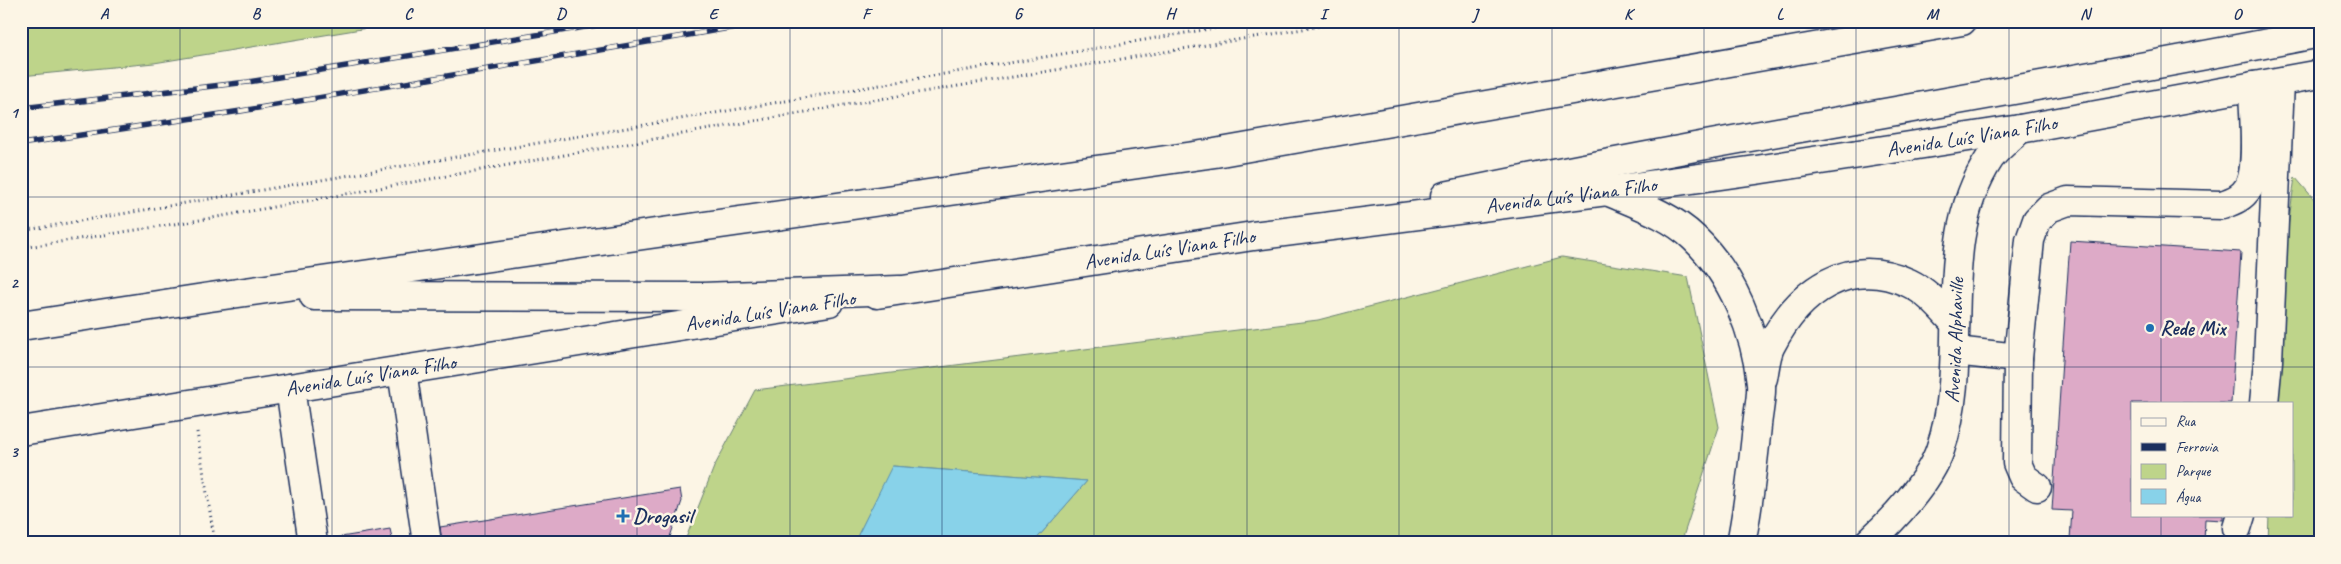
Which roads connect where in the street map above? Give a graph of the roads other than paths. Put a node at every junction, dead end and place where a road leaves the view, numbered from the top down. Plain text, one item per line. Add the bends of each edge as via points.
1 (1962, 21) edge
2 (2320, 34) edge
3 (2318, 76) edge
4 (2280, 82) junction
5 (2253, 86) junction
6 (2020, 129) junction
7 (1607, 191) junction
8 (1253, 236) junction
9 (899, 290) junction
10 (210, 297) junction
11 (1955, 323) junction
12 (29, 327) edge
13 (1955, 351) junction
14 (2018, 358) junction
15 (402, 370) junction
16 (1761, 386) junction
17 (290, 388) junction
18 (2264, 402) edge
19 (21, 432) edge
20 (2037, 487) dead end
21 (313, 543) edge
22 (426, 543) edge
23 (1740, 543) edge
24 (1868, 543) edge

1 - 10 main road via 1215,153
2 - 8 main road via 1576,168
3 - 4 main road, Avenida Luís Viana Filho
4 - 5 main road, Avenida Luís Viana Filho
4 - 18 main road via 2259,347
5 - 6 main road, Avenida Luís Viana Filho
5 - 14 main road via 2254,171 2248,188 2237,200 2222,205 2068,201 2049,208 2037,220 2030,240
6 - 7 main road, Avenida Luís Viana Filho
6 - 11 main road, Avenida Alphaville via 1991,157 1963,221 1958,249
7 - 8 main road, Avenida Luís Viana Filho
7 - 16 main road via 1660,214 1693,238 1717,265 1746,322
8 - 9 main road, Avenida Luís Viana Filho
9 - 10 main road via 703,297
9 - 15 main road, Avenida Luís Viana Filho
10 - 12 main road
11 - 13 main road, Avenida Alphaville
11 - 16 main road via 1932,298 1910,283 1885,274 1858,273 1834,278 1813,292 1794,312 1770,346
13 - 14 main road
13 - 24 main road, Avenida Alphaville via 1952,393 1940,451 1915,492
14 - 20 main road via 2017,463 2024,477
15 - 17 main road, Avenida Luís Viana Filho
15 - 22 main road
16 - 23 main road
17 - 19 main road, Avenida Luís Viana Filho
17 - 21 main road

